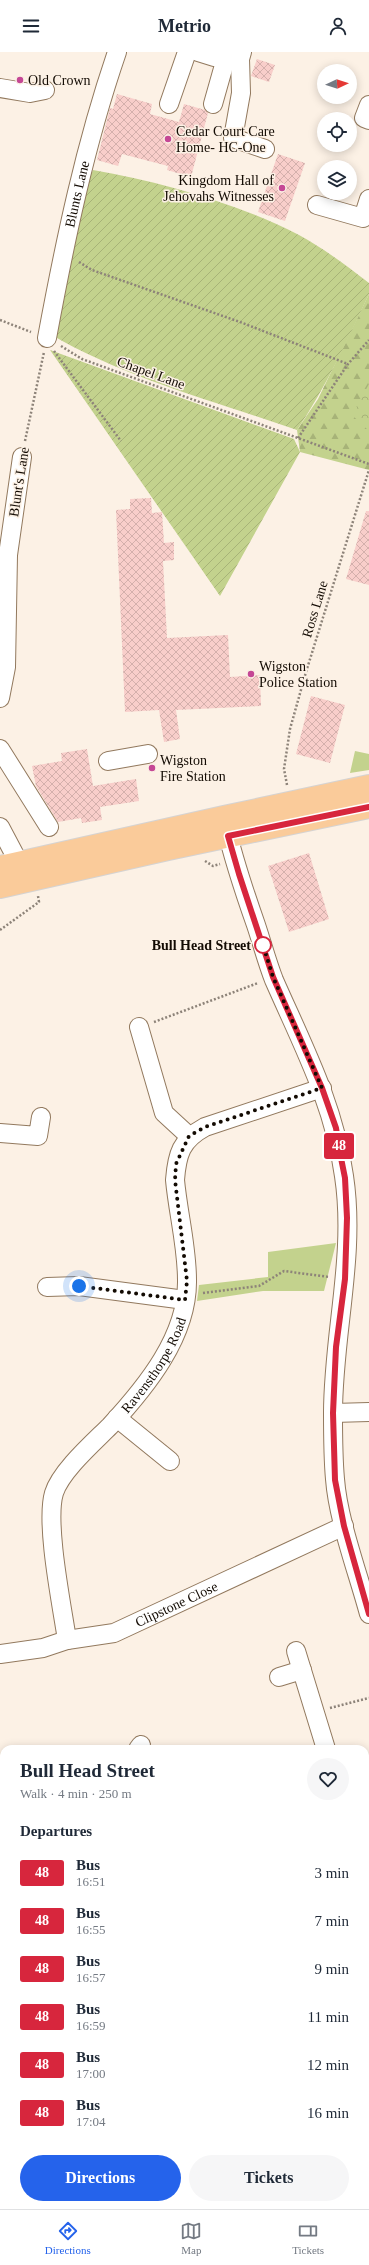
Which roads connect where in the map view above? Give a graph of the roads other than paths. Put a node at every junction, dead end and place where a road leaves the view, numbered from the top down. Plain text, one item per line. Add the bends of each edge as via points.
1 (117, 52) edge
2 (187, 52) edge
3 (224, 56) edge
4 (0, 88) edge
5 (45, 90) dead end
6 (169, 104) dead end
7 (213, 104) dead end
8 (369, 105) edge
9 (369, 120) edge
10 (265, 149) dead end
11 (369, 199) edge
12 (317, 205) dead end
13 (47, 338) road end
14 (22, 457) road end
15 (0, 698) edge
16 (0, 749) edge
17 (148, 754) dead end
18 (108, 761) dead end
19 (369, 786) edge
20 (369, 807) edge
21 (226, 826) junction
22 (0, 827) edge
23 (49, 827) dead end
24 (19, 873) edge
25 (0, 887) edge
26 (139, 1027) road end
27 (322, 1088) junction
28 (41, 1117) dead end
29 (0, 1133) edge
30 (189, 1136) junction
31 (47, 1287) dead end
32 (185, 1300) junction
33 (369, 1412) edge
34 (333, 1413) junction
35 (117, 1418) junction
36 (170, 1460) dead end
37 (344, 1526) junction
38 (369, 1614) edge
39 (66, 1640) junction
40 (296, 1651) dead end
41 (0, 1654) edge
42 (302, 1670) junction
43 (279, 1677) dead end
44 (325, 1745) edge

1 - 13 street, Blunts Lane via 97,109 62,253
2 - 6 street
3 - 7 street
3 - 10 street via 240,93 233,138
4 - 5 street via 30,93
8 - 9 street via 364,118
11 - 12 street via 362,218
14 - 15 street, Blunt's Lane via 8,555 6,667
16 - 23 street
17 - 18 street
19 - 21 main road via 291,803
20 - 21 main road
21 - 24 main road
21 - 27 street via 273,977
22 - 24 street
24 - 25 main road
26 - 30 street via 164,1113
27 - 30 street via 205,1127
27 - 34 street via 336,1128 345,1178 347,1218 345,1279 336,1347
28 - 29 street via 38,1136
30 - 32 street, Ravensthorpe Road via 176,1164 175,1180 186,1264
31 - 32 street via 79,1286
32 - 35 street, Ravensthorpe Road via 174,1337 154,1373
33 - 34 street
34 - 37 street via 335,1480
35 - 36 street
35 - 39 street, Ravensthorpe Road via 69,1468 54,1493 51,1525
37 - 38 street
37 - 39 street, Clipstone Close via 114,1633
39 - 41 street, Clipstone Close via 43,1648
40 - 42 street
42 - 43 street
42 - 44 street

